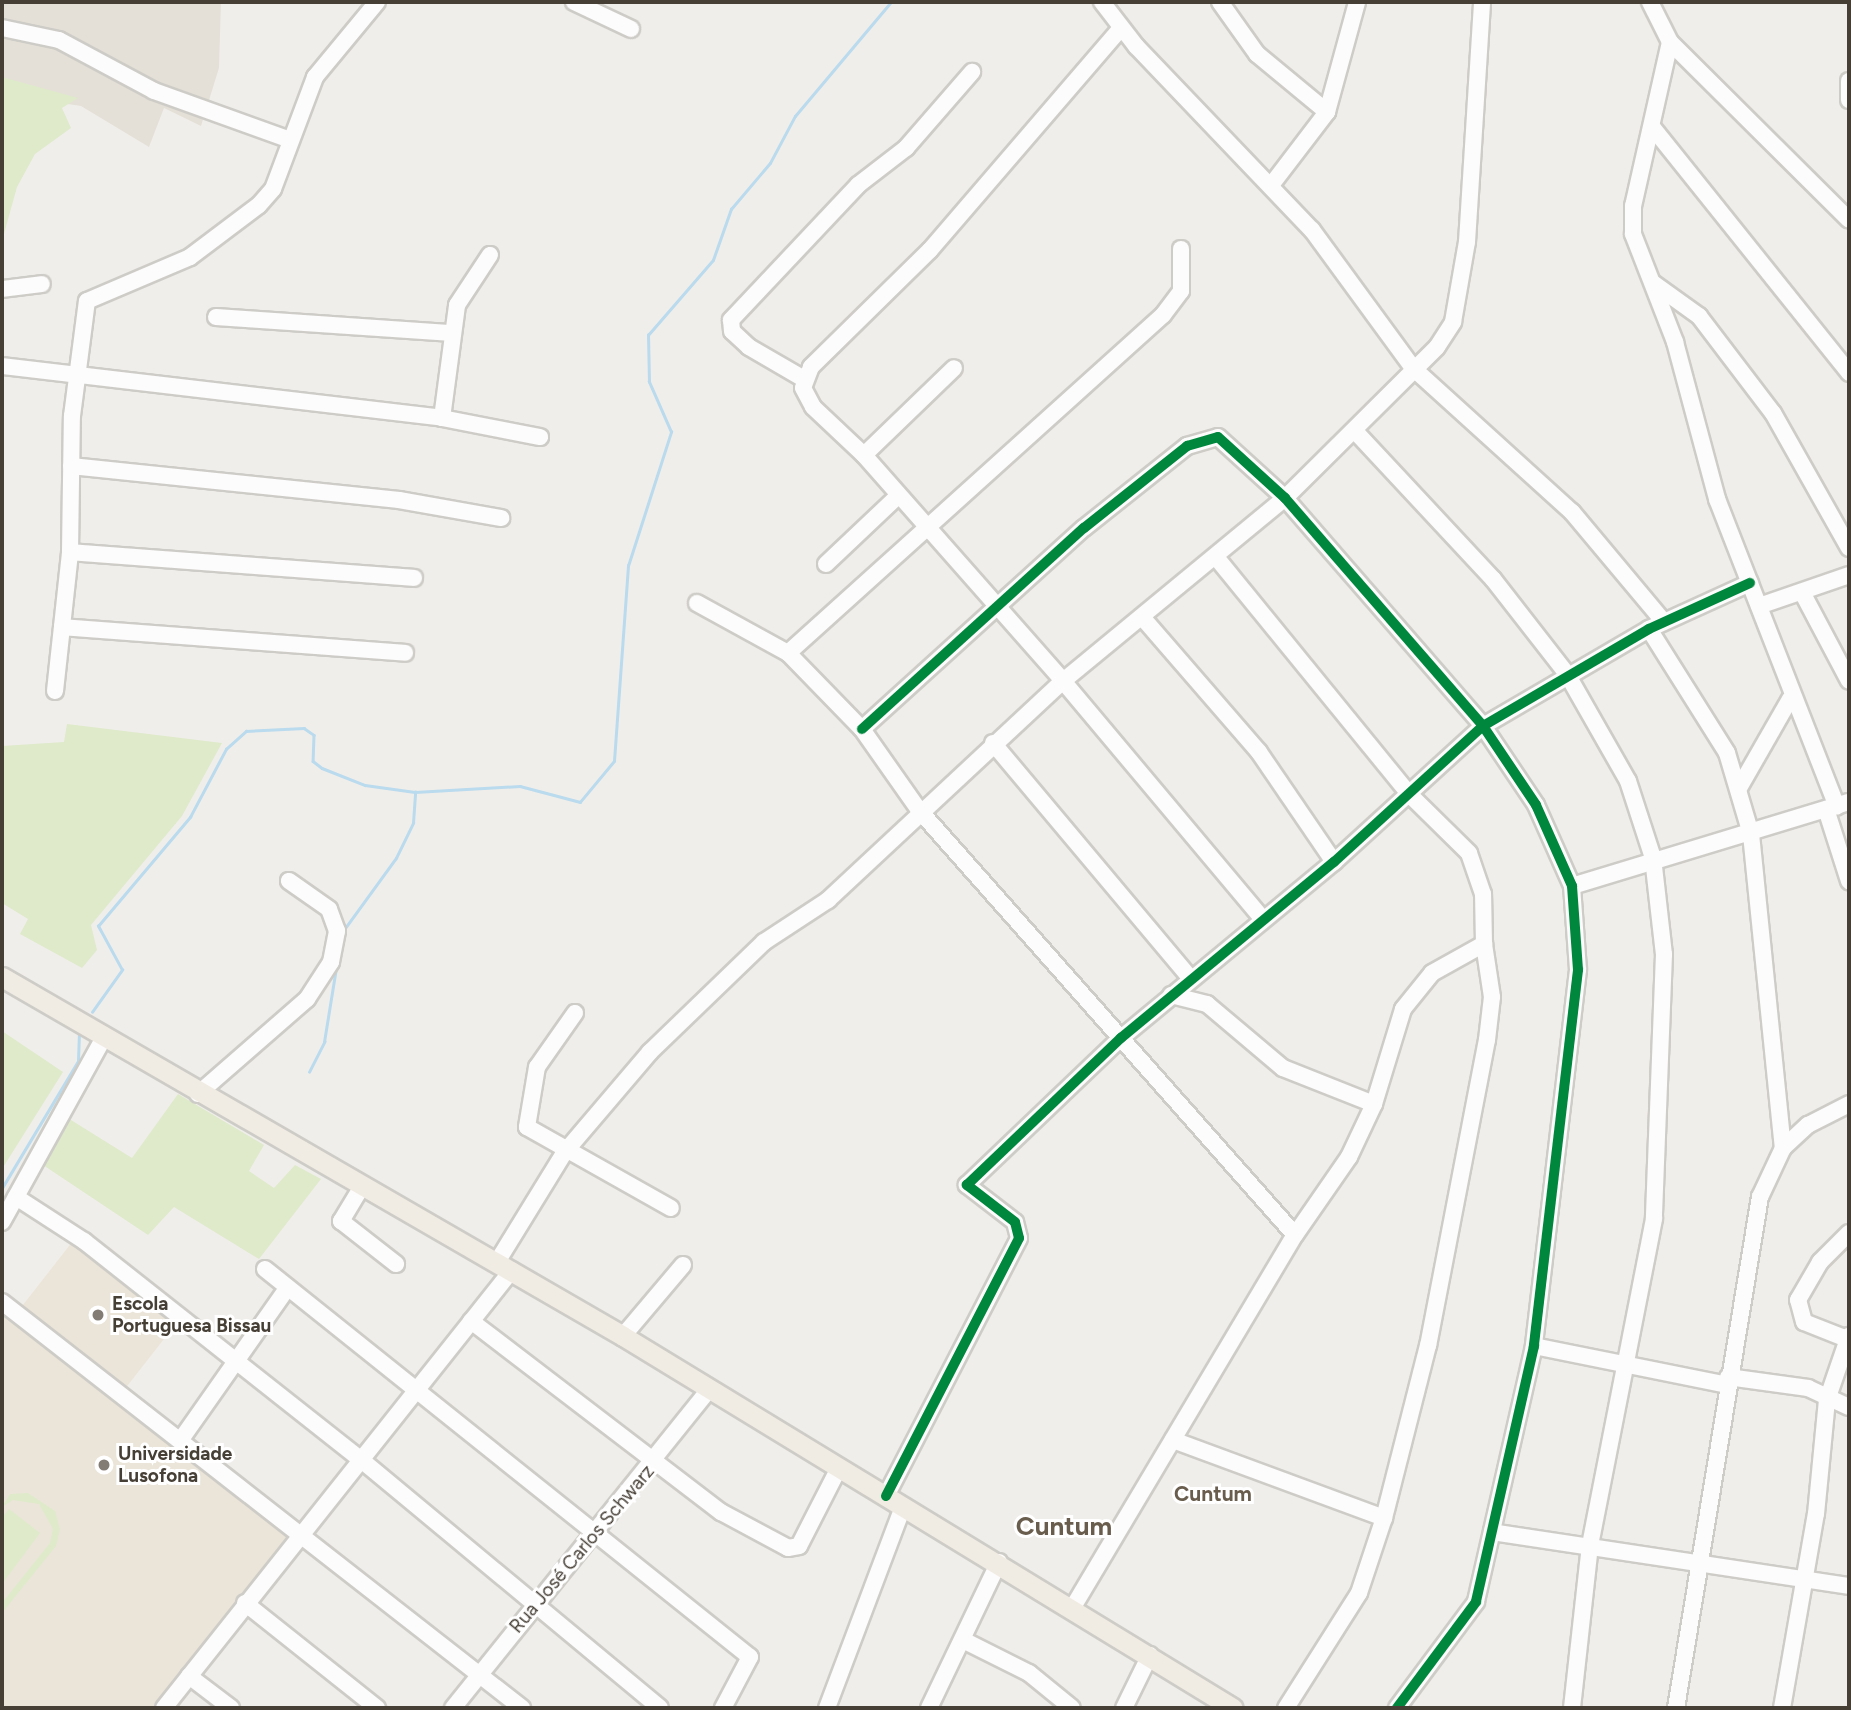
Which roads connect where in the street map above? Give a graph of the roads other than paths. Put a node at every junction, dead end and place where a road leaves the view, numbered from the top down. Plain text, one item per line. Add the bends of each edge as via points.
1 (377, 2) edge
2 (574, 2) edge
3 (1102, 2) edge
4 (1220, 2) edge
5 (1357, 2) edge
6 (1482, 2) edge
7 (1650, 2) edge
8 (2, 28) edge
9 (1121, 28) junction
10 (631, 29) dead end
11 (1670, 42) junction
12 (972, 72) dead end
13 (1849, 81) edge
14 (1849, 100) edge
15 (1327, 112) junction
16 (1653, 128) junction
17 (290, 140) junction
18 (1272, 184) junction
19 (1849, 220) edge
20 (1181, 249) dead end
21 (490, 255) dead end
22 (1653, 283) junction
23 (42, 284) dead end
24 (2, 289) edge
25 (216, 317) dead end
26 (452, 333) junction
27 (2, 366) edge
28 (954, 368) dead end
29 (1413, 368) junction
30 (1849, 373) edge
31 (76, 376) junction
32 (804, 379) junction
33 (442, 418) junction
34 (1354, 430) junction
35 (540, 437) dead end
36 (864, 455) junction
37 (71, 466) junction
38 (899, 495) junction
39 (1285, 498) junction
40 (501, 519) dead end
41 (928, 528) junction
42 (1849, 548) edge
43 (70, 552) junction
44 (1216, 557) junction
45 (826, 564) dead end
46 (1849, 575) edge
47 (414, 578) dead end
48 (1750, 583) junction
49 (1803, 594) junction
50 (697, 603) dead end
51 (1759, 606) junction
52 (999, 607) junction
53 (1142, 617) junction
54 (1664, 622) junction
55 (62, 627) junction
56 (1649, 629) junction
57 (405, 653) dead end
58 (788, 653) junction
59 (1567, 674) junction
60 (1063, 681) junction
61 (1849, 681) edge
62 (55, 691) dead end
63 (1790, 699) junction
64 (1483, 726) junction
65 (862, 729) junction
66 (993, 743) junction
67 (1739, 788) junction
68 (1410, 795) junction
69 (1837, 805) edge
70 (919, 810) junction
71 (1751, 834) junction
72 (1653, 858) junction
73 (1334, 862) junction
74 (289, 881) dead end
75 (1849, 881) edge
76 (1572, 886) junction
77 (1263, 919) junction
78 (1484, 944) junction
79 (2, 977) edge
80 (1190, 978) junction
81 (1171, 995) junction
82 (575, 1013) dead end
83 (104, 1037) junction
84 (1121, 1038) junction
85 (198, 1094) junction
86 (1374, 1104) junction
87 (1849, 1104) edge
88 (1783, 1148) junction
89 (565, 1153) junction
90 (361, 1188) junction
91 (16, 1197) junction
92 (671, 1208) dead end
93 (2, 1222) edge
94 (1849, 1233) edge
95 (1295, 1234) junction
96 (396, 1264) dead end
97 (683, 1265) dead end
98 (504, 1266) junction
99 (265, 1269) dead end
100 (288, 1287) junction
101 (2, 1302) edge
102 (471, 1321) junction
103 (623, 1336) junction
104 (1848, 1337) edge
105 (1534, 1346) junction
106 (236, 1363) junction
107 (1630, 1366) junction
108 (1728, 1381) junction
109 (419, 1388) junction
110 (710, 1388) junction
111 (1827, 1399) junction
112 (1849, 1407) edge
113 (182, 1438) junction
114 (1172, 1440) junction
115 (359, 1458) junction
116 (654, 1462) junction
117 (839, 1468) junction
118 (886, 1496) junction
119 (904, 1507) junction
120 (1384, 1518) junction
121 (299, 1532) junction
122 (1492, 1532) junction
123 (597, 1534) junction
124 (1590, 1545) junction
125 (999, 1562) junction
126 (1700, 1562) junction
127 (1804, 1580) junction
128 (1849, 1586) edge
129 (245, 1603) junction
130 (535, 1604) junction
131 (1073, 1607) junction
132 (963, 1640) junction
133 (1150, 1655) junction
134 (479, 1675) junction
135 (188, 1676) junction
136 (164, 1708) edge
137 (230, 1708) edge
138 (377, 1708) edge
139 (453, 1708) edge
140 (522, 1708) edge
141 (660, 1708) edge
142 (723, 1708) edge
143 (827, 1708) edge
144 (929, 1708) edge
145 (1072, 1708) edge
146 (1124, 1708) edge
147 (1233, 1708) edge
148 (1286, 1708) edge
149 (1397, 1708) edge
150 (1572, 1708) edge
151 (1676, 1708) edge
152 (1782, 1708) edge

1 - 17 street via 315,77
2 - 10 street
3 - 9 street
4 - 15 street via 1266,63
5 - 15 street
6 - 29 street via 1472,202 1460,299 1453,323
7 - 11 street
8 - 17 street via 59,40 154,91
9 - 18 street
9 - 32 street via 930,250
11 - 16 street
11 - 19 street
12 - 32 street via 906,148 858,185 731,320 732,331 749,347
13 - 14 street
15 - 18 street
16 - 22 street via 1632,220
16 - 30 street
17 - 31 street via 273,188 240,222 190,257 88,301
18 - 29 street via 1344,269
20 - 41 street via 1184,276 1174,303
21 - 26 street via 460,298
22 - 42 street via 1699,316 1773,413
22 - 48 street via 1700,446
23 - 24 street
25 - 26 street
26 - 33 street
27 - 31 street
28 - 36 street
29 - 34 street
29 - 54 street via 1572,512
31 - 33 street
31 - 37 street
32 - 36 street via 813,407
33 - 35 street
34 - 39 street
34 - 59 street via 1485,570
36 - 38 street
37 - 40 street via 399,500
37 - 43 street
38 - 41 street
38 - 45 street
39 - 44 street
39 - 52 street via 1234,447 1203,437 1084,528
39 - 64 street
41 - 52 street
41 - 58 street
43 - 47 street
43 - 55 street
44 - 53 street
44 - 68 street
46 - 49 street
48 - 51 street
48 - 54 street
49 - 51 street
49 - 61 street
50 - 58 street
51 - 63 street
52 - 60 street
52 - 65 street
53 - 60 street
53 - 73 street via 1259,752
54 - 56 street
55 - 57 street
55 - 62 street
56 - 59 street
56 - 67 street via 1707,715
58 - 65 street
59 - 64 street
59 - 72 street via 1628,781
60 - 66 street
60 - 77 street
63 - 67 street
63 - 69 street
64 - 68 street
64 - 76 street via 1536,805
65 - 70 street
66 - 70 street
66 - 80 street
67 - 71 street
68 - 73 street
68 - 78 street via 1469,853 1483,894
69 - 71 street
69 - 75 street
70 - 84 street
70 - 89 street via 828,900 764,942 650,1052
71 - 72 street
71 - 88 street
72 - 76 street
72 - 107 street via 1664,946 1657,1183
73 - 77 street
74 - 85 street via 329,909 337,931 331,962 290,1015
76 - 105 street via 1578,970
77 - 80 street
78 - 86 street via 1418,986 1403,1009
78 - 120 street via 1492,997 1487,1040 1429,1346
79 - 83 main road
80 - 81 street
81 - 84 street
81 - 86 street via 1207,1004 1283,1068
82 - 89 street via 537,1067 526,1121 535,1135
83 - 85 main road
83 - 91 street
84 - 95 street
84 - 118 street via 967,1185 1015,1222 1019,1238
85 - 90 main road
86 - 95 street via 1349,1157
87 - 88 street via 1808,1125
88 - 108 street via 1760,1197
89 - 92 street
89 - 98 street
90 - 96 street via 341,1221
90 - 98 main road
91 - 93 street
91 - 106 street via 84,1241
94 - 104 street via 1813,1270 1798,1300 1804,1322
95 - 114 street
97 - 103 street
98 - 102 street
98 - 103 main road
99 - 100 street
100 - 106 street
100 - 109 street
101 - 113 street
102 - 109 street
102 - 116 street
103 - 110 main road
104 - 111 street
105 - 107 street
105 - 122 street
106 - 113 street
106 - 115 street
107 - 108 street
107 - 124 street
108 - 111 street via 1808,1388
108 - 126 street
109 - 115 street
109 - 123 street
110 - 116 street, Rua José Carlos Schwarz
110 - 117 main road
111 - 112 street
111 - 127 street
113 - 121 street
114 - 120 street
114 - 131 street
115 - 121 street
115 - 130 street
116 - 117 street via 745,1527 794,1549
116 - 123 street, Rua José Carlos Schwarz
117 - 118 main road
118 - 119 main road
119 - 125 main road
119 - 143 street
120 - 148 street via 1359,1593
121 - 129 street
121 - 134 street
122 - 124 street
122 - 149 street via 1476,1602
123 - 130 street, Rua José Carlos Schwarz
123 - 142 street via 750,1657
124 - 126 street
124 - 150 street
125 - 131 main road
125 - 132 street
126 - 127 street
126 - 151 street
127 - 128 street
127 - 152 street
129 - 135 street
129 - 138 street
130 - 134 street, Rua José Carlos Schwarz
130 - 141 street
131 - 133 main road
132 - 144 street
132 - 145 street via 1018,1666
133 - 146 street
133 - 147 main road
134 - 139 street, Rua José Carlos Schwarz
134 - 140 street
135 - 136 street
135 - 137 street

